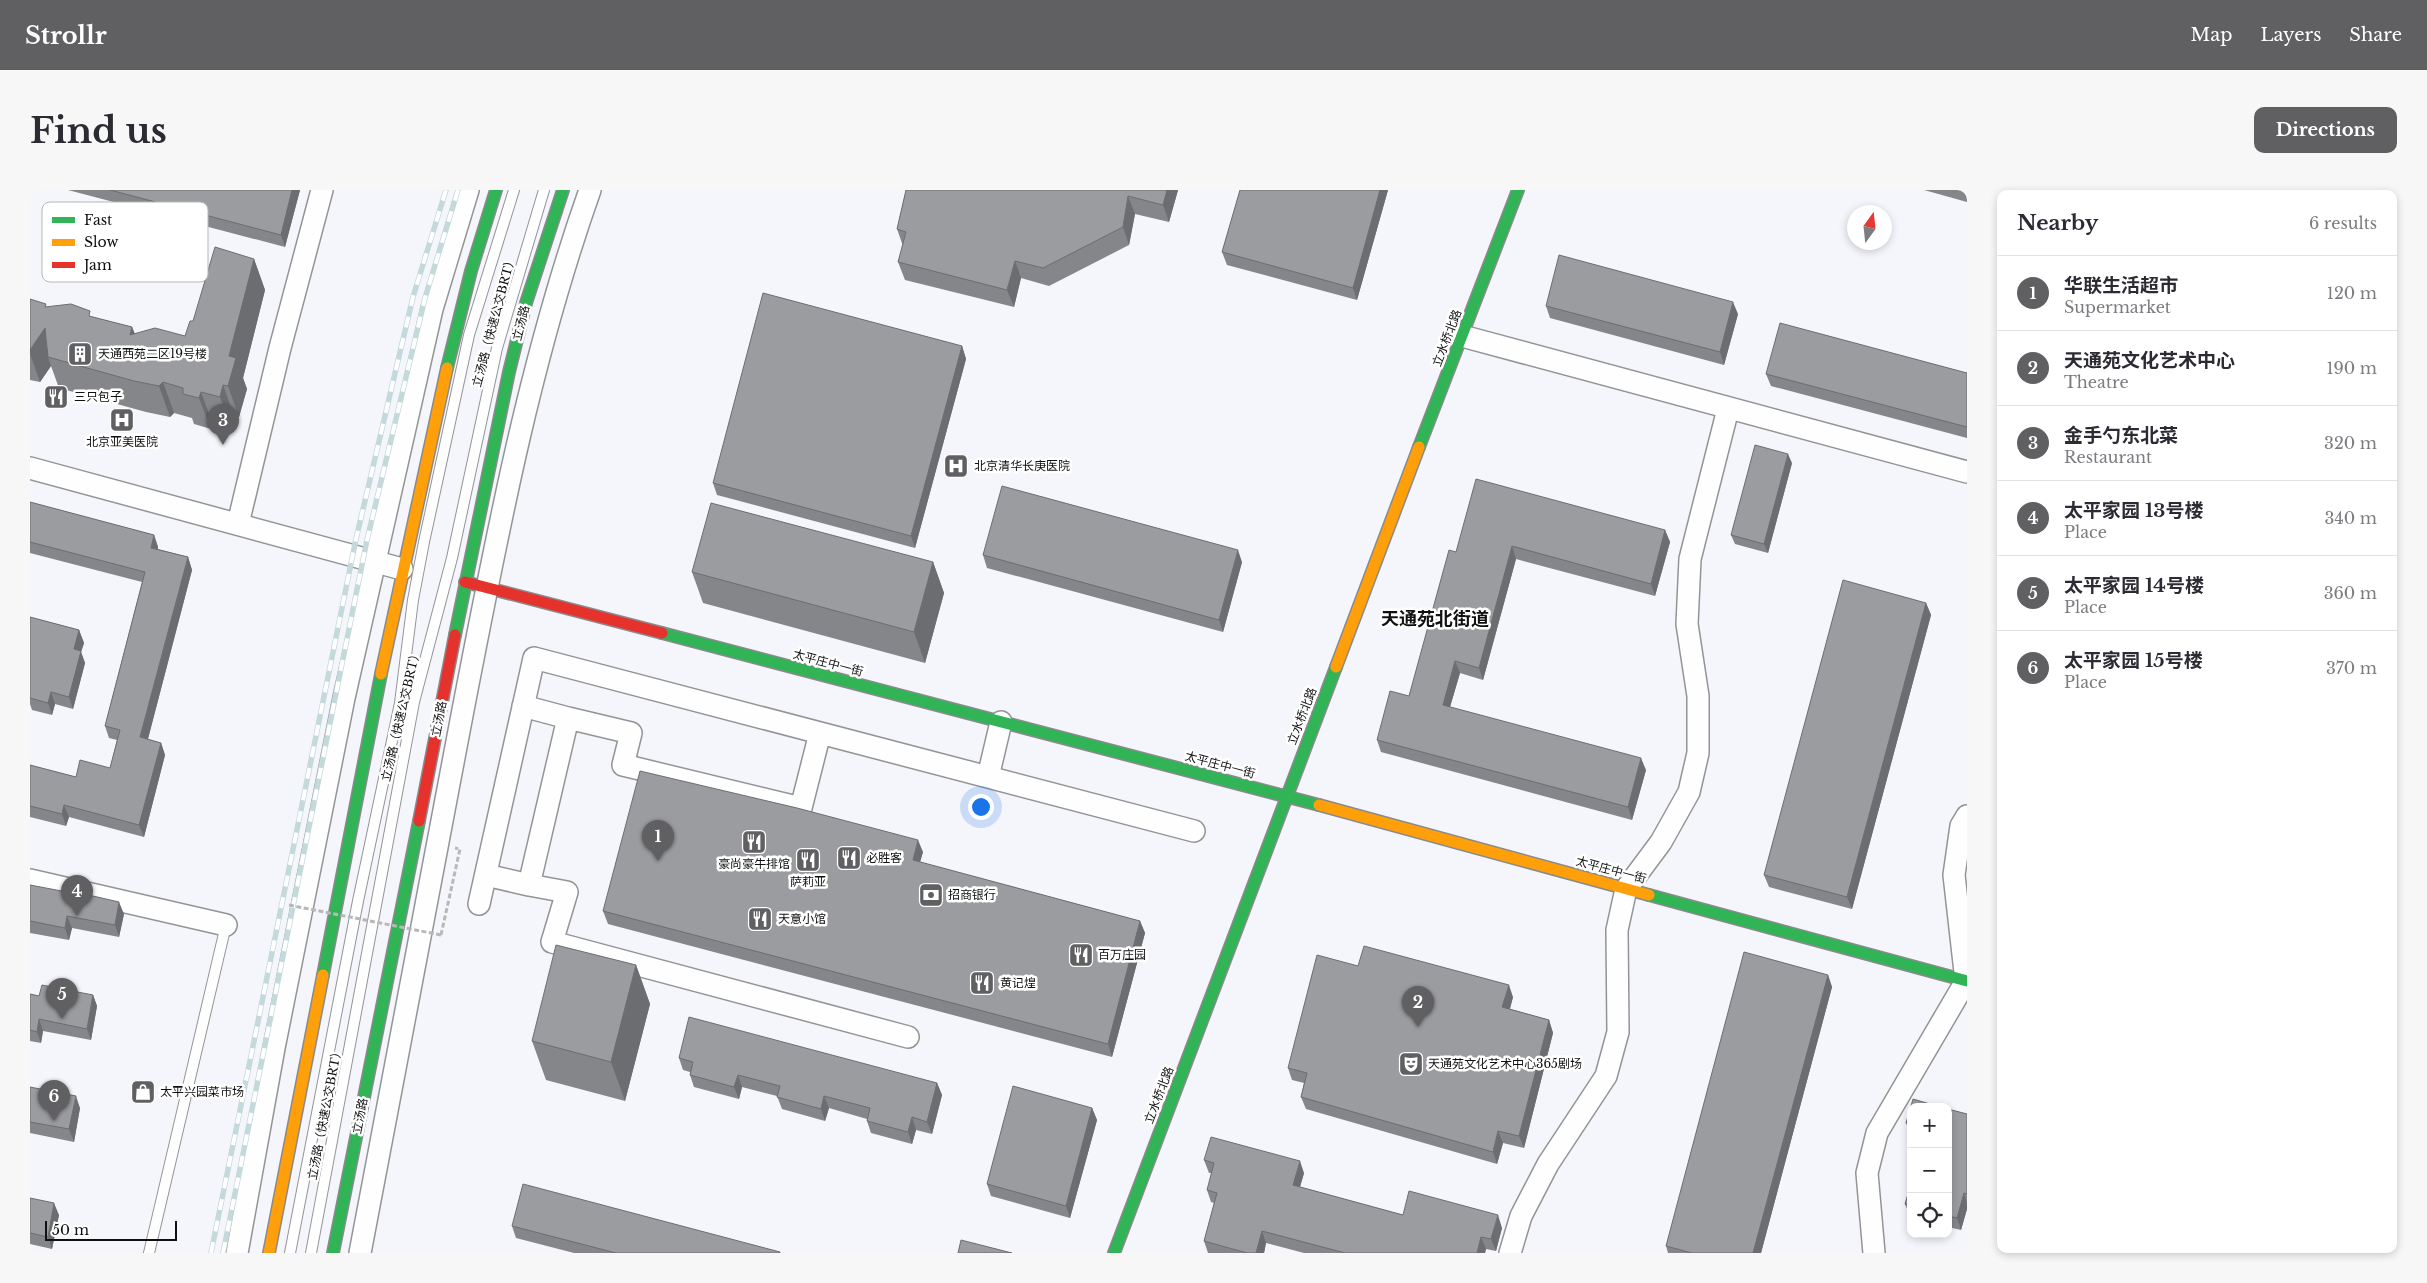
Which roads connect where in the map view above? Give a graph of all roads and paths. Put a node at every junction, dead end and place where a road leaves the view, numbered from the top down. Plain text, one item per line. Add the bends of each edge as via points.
1 (322, 190) edge
2 (468, 190) edge
3 (496, 190) edge
4 (514, 190) edge
5 (544, 190) edge
6 (563, 190) edge
7 (590, 190) edge
8 (1518, 190) edge
9 (1462, 336) junction
10 (1728, 409) junction
11 (30, 468) edge
12 (1967, 472) edge
13 (238, 524) junction
14 (374, 561) junction
15 (402, 569) junction
16 (465, 582) junction
17 (486, 588) junction
18 (523, 706) junction
19 (568, 718) junction
20 (1001, 722) junction
21 (820, 733) junction
22 (988, 777) junction
23 (1286, 796) junction
24 (1967, 816) edge
25 (1194, 831) dead end
26 (460, 849) dead end
27 (486, 875) junction
28 (30, 880) edge
29 (529, 885) junction
30 (1626, 889) junction
31 (479, 904) dead end
32 (289, 906) dead end
33 (226, 925) joint
34 (1966, 981) edge
35 (908, 1038) dead end
36 (149, 1253) edge
37 (237, 1253) edge
38 (269, 1253) edge
39 (290, 1253) edge
40 (311, 1253) edge
41 (333, 1253) edge
42 (360, 1253) edge
43 (1114, 1253) edge
44 (1510, 1253) edge
45 (1874, 1253) edge

1 - 13 street
2 - 14 street via 432,308
3 - 15 street via 457,321
4 - 39 lane, 立汤路（快速公交BRT） via 469,335 424,542 400,703
5 - 40 lane, 立汤路（快速公交BRT） via 497,348 452,558 414,702
6 - 16 street, 立汤路 via 526,303
7 - 17 street, 立汤路 via 565,261 531,384
8 - 9 street, 立水桥北路
9 - 10 street
9 - 23 street, 立水桥北路
10 - 12 street
10 - 30 street via 1690,559 1687,624 1698,696 1698,752 1689,792 1661,842
11 - 13 street
13 - 14 street
14 - 15 street
14 - 37 street via 315,841
15 - 38 street via 351,818
16 - 17 street, 太平庄中一街
16 - 41 street, 立汤路
17 - 20 street, 太平庄中一街
17 - 42 street, 立汤路
18 - 19 street
18 - 21 street via 534,658
18 - 27 street
19 - 21 street via 631,733 623,765 801,808
19 - 29 street
20 - 22 street
20 - 23 street, 太平庄中一街
21 - 22 street
22 - 25 street
23 - 30 street, 太平庄中一街
23 - 43 street, 立水桥北路
24 - 34 street via 1961,826 1954,875
26 - 32 path, bridge via 441,935
27 - 29 street
27 - 31 street
28 - 33 street
29 - 35 street via 566,892 552,942
30 - 34 street, 太平庄中一街
30 - 44 street via 1617,930 1618,1032 1606,1076 1548,1164 1521,1216
33 - 36 lane
34 - 45 street via 1877,1134 1867,1173

